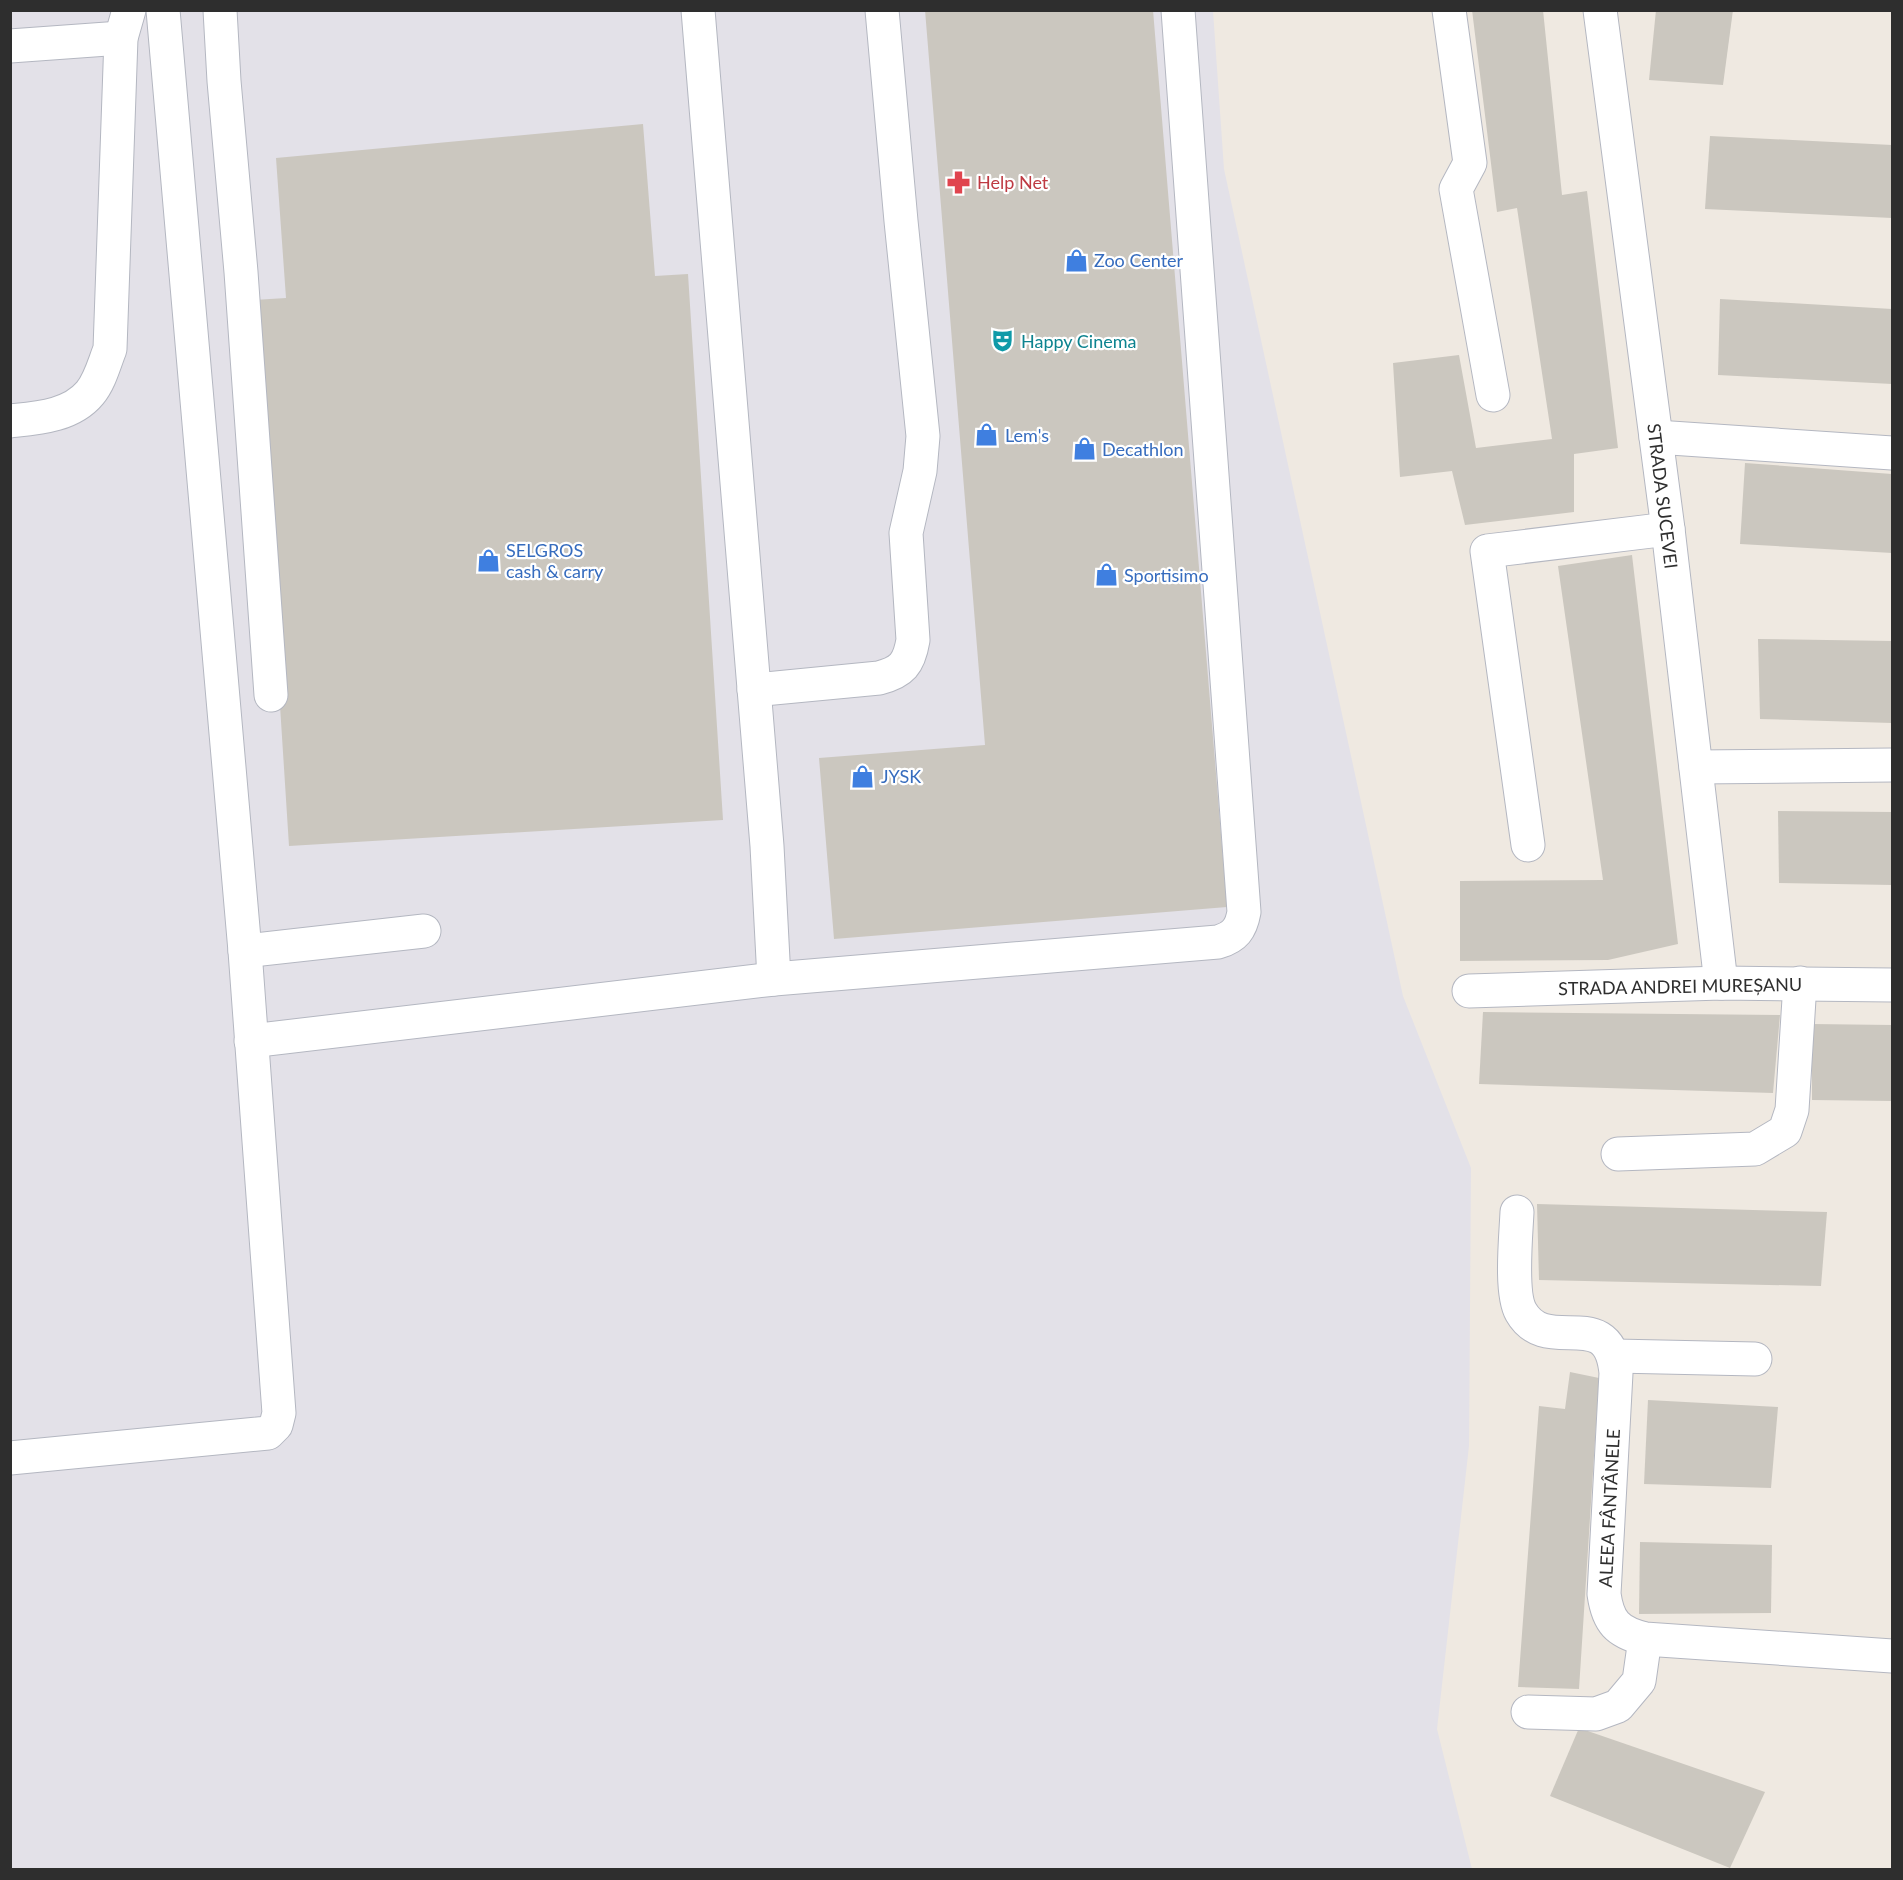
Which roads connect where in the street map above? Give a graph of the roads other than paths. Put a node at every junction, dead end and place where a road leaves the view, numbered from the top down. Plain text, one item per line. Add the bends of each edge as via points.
1 (163, 10) edge
2 (220, 10) edge
3 (698, 10) edge
4 (882, 10) edge
5 (1178, 10) edge
6 (1449, 10) edge
7 (1599, 10) edge
8 (125, 24) edge
9 (10, 46) edge
10 (1493, 395) dead end
11 (10, 421) edge
12 (1656, 436) junction
13 (1893, 453) edge
14 (1668, 529) junction
15 (754, 690) junction
16 (271, 695) dead end
17 (1893, 765) edge
18 (1696, 767) junction
19 (1528, 845) dead end
20 (424, 931) dead end
21 (245, 951) junction
22 (774, 979) junction
23 (1721, 983) junction
24 (1800, 983) junction
25 (1893, 985) edge
26 (1468, 991) dead end
27 (251, 1041) junction
28 (1618, 1154) dead end
29 (1517, 1212) dead end
30 (1615, 1356) junction
31 (1755, 1359) dead end
32 (10, 1458) edge
33 (1645, 1639) junction
34 (1893, 1656) edge
35 (1528, 1712) dead end

1 - 21 street
2 - 16 street
3 - 15 street
4 - 15 street via 922,436 920,471 906,532 911,654 893,675
5 - 22 street via 1242,923 1228,939 1218,942
6 - 10 street via 1470,163 1456,189
7 - 12 street, STRADA SUCEVEI
8 - 9 street
8 - 11 street via 110,349 90,393 75,407 40,418
12 - 13 street
12 - 14 street, STRADA SUCEVEI
14 - 18 street, STRADA SUCEVEI
14 - 19 street via 1487,551
15 - 22 street
17 - 18 street
18 - 23 street, STRADA SUCEVEI
20 - 21 street
21 - 27 street
22 - 27 street
23 - 24 street, STRADA ANDREI MUREȘANU
23 - 26 street, STRADA ANDREI MUREȘANU
24 - 25 street, STRADA ANDREI MUREȘANU
24 - 28 street via 1792,1110 1785,1131 1755,1149
27 - 32 street via 278,1390 276,1425 268,1433
29 - 30 street via 1516,1297 1520,1311 1529,1323 1543,1331 1588,1332 1603,1340
30 - 31 street
30 - 33 street, ALEEA FÂNTÂNELE via 1604,1594 1607,1613 1616,1625 1628,1635
33 - 34 street, ALEEA FÂNTÂNELE
33 - 35 street via 1639,1681 1618,1706 1596,1714

